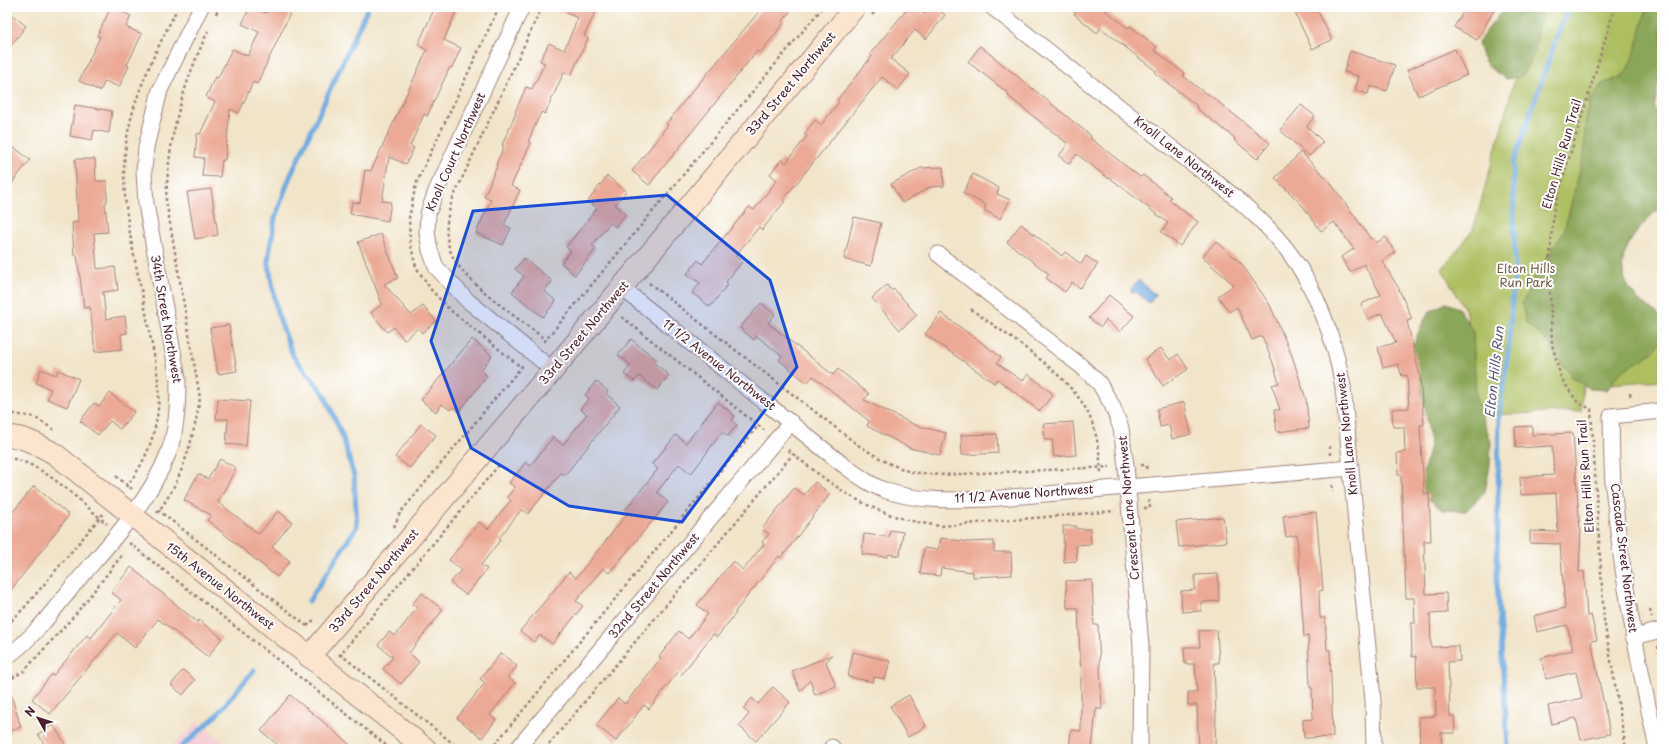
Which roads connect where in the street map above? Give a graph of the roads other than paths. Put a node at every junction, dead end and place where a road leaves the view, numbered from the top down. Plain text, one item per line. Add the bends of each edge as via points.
1 (201, 7) edge
2 (522, 7) edge
3 (855, 7) edge
4 (992, 7) edge
5 (938, 254) dead end
6 (622, 288) junction
7 (553, 370) junction
8 (1662, 411) edge
9 (792, 422) junction
10 (7, 436) edge
11 (1351, 468) junction
12 (1128, 486) junction
13 (131, 516) junction
14 (1662, 630) edge
15 (1633, 636) junction
16 (7, 656) edge
17 (309, 657) junction
18 (426, 749) edge
19 (517, 749) edge
20 (1140, 749) edge
21 (1374, 749) edge
22 (1657, 749) edge

1 - 13 street, 34th Street Northwest via 160,90 146,147 146,204 178,379 178,401 168,453 151,487
2 - 7 street, Knoll Court Northwest via 436,191 428,214 427,232 436,267 448,282
3 - 6 street, 33rd Street Northwest
4 - 11 street, Knoll Lane Northwest via 1251,210 1288,252 1314,297 1339,363
5 - 12 street, Crescent Lane Northwest via 1081,366 1099,383 1112,405 1121,428
6 - 7 street, 33rd Street Northwest
6 - 9 street, 11 1/2 Avenue Northwest
7 - 17 street, 33rd Street Northwest
8 - 15 street, Cascade Street Northwest via 1611,416 1614,503
9 - 12 street, 11 1/2 Avenue Northwest via 865,480 886,491 913,498 988,499
9 - 19 street, 32nd Street Northwest
10 - 13 street, 15th Avenue Northwest via 37,443 55,454
11 - 12 street, 11 1/2 Avenue Northwest
11 - 21 street, Knoll Lane Northwest via 1373,700
12 - 20 street, Crescent Lane Northwest via 1141,646
13 - 16 street, 34th Street Northwest via 31,637
13 - 17 street, 15th Avenue Northwest
14 - 15 street
15 - 22 street, Cascade Street Northwest
17 - 18 street, 15th Avenue Northwest

